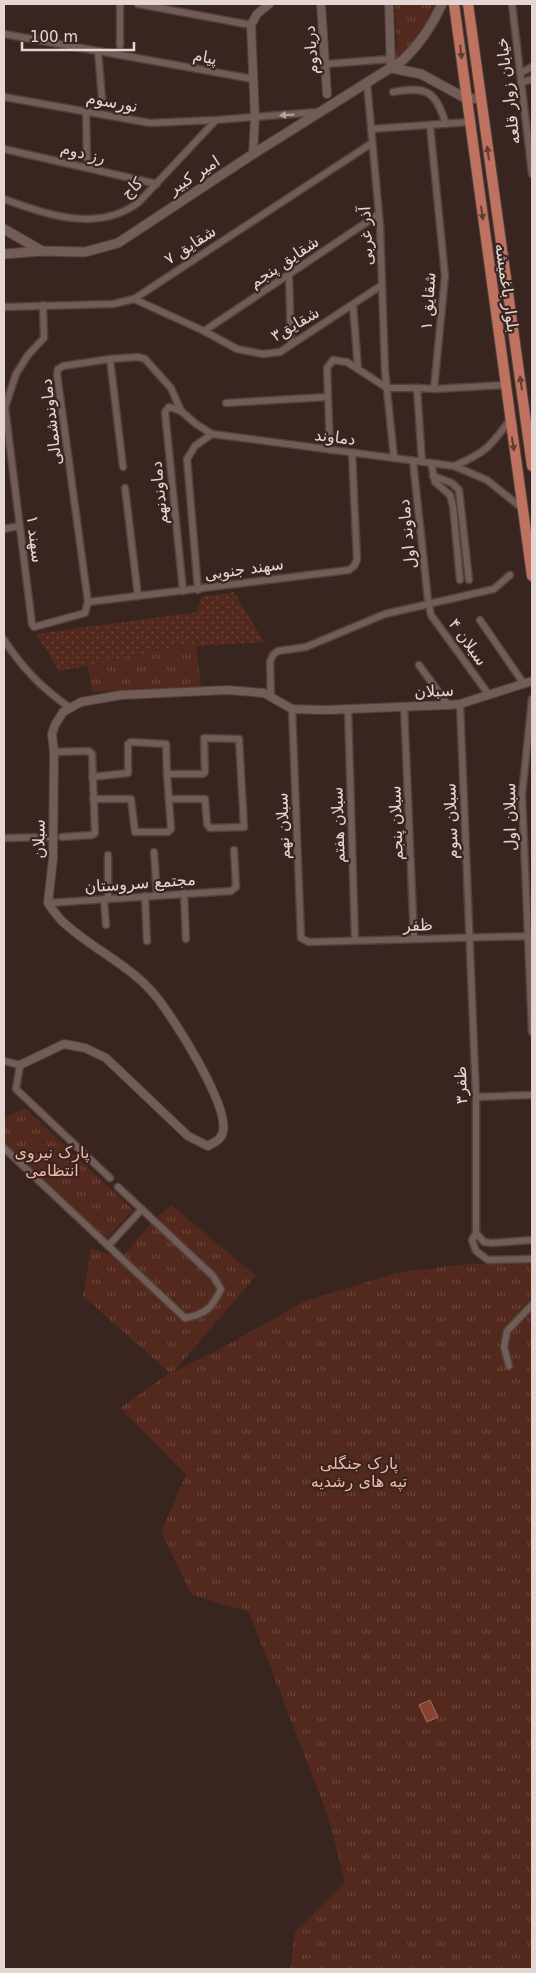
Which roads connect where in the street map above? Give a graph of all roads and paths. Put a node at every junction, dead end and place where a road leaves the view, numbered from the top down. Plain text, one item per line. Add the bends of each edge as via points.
1 (120, 4) edge
2 (138, 4) edge
3 (268, 4) edge
4 (321, 4) edge
5 (389, 4) edge
6 (442, 4) edge
7 (454, 4) edge
8 (468, 4) edge
9 (512, 4) edge
10 (251, 25) junction
11 (4, 34) edge
12 (120, 45) dead end
13 (98, 51) junction
14 (326, 64) junction
15 (390, 64) junction
16 (532, 67) edge
17 (520, 73) junction
18 (532, 79) edge
19 (253, 80) junction
20 (367, 83) junction
21 (521, 83) junction
22 (393, 92) dead end
23 (328, 94) dead end
24 (4, 97) edge
25 (481, 98) junction
26 (467, 99) junction
27 (102, 100) dead end
28 (86, 112) junction
29 (319, 112) junction
30 (255, 117) junction
31 (216, 120) junction
32 (470, 122) junction
33 (446, 124) junction
34 (430, 125) junction
35 (371, 129) junction
36 (372, 143) junction
37 (4, 150) edge
38 (254, 154) junction
39 (87, 158) dead end
40 (532, 174) edge
41 (157, 184) junction
42 (4, 199) edge
43 (379, 214) junction
44 (4, 229) edge
45 (42, 251) junction
46 (4, 254) edge
47 (289, 275) junction
48 (382, 285) junction
49 (134, 299) junction
50 (43, 305) junction
51 (353, 305) junction
52 (4, 307) edge
53 (204, 331) junction
54 (291, 345) junction
55 (110, 359) junction
56 (358, 369) junction
57 (505, 385) junction
58 (387, 388) junction
59 (395, 388) dead end
60 (417, 388) junction
61 (434, 389) junction
62 (327, 397) junction
63 (226, 403) dead end
64 (524, 403) junction
65 (508, 405) junction
66 (181, 411) junction
67 (510, 420) junction
68 (5, 423) edge
69 (212, 434) junction
70 (330, 450) junction
71 (352, 453) junction
72 (394, 458) junction
73 (413, 461) junction
74 (422, 462) junction
75 (431, 463) junction
76 (123, 466) dead end
77 (454, 466) junction
78 (532, 466) edge
79 (433, 476) junction
80 (125, 488) dead end
81 (523, 509) junction
82 (19, 526) junction
83 (4, 529) edge
84 (510, 576) dead end
85 (532, 576) edge
86 (460, 580) dead end
87 (469, 580) dead end
88 (198, 590) junction
89 (183, 591) junction
90 (138, 596) junction
91 (88, 602) junction
92 (429, 603) junction
93 (480, 620) dead end
94 (4, 640) edge
95 (419, 665) dead end
96 (532, 681) edge
97 (524, 684) junction
98 (489, 695) junction
99 (271, 697) junction
100 (532, 699) edge
101 (460, 704) junction
102 (448, 705) junction
103 (404, 706) junction
104 (70, 708) junction
105 (292, 709) junction
106 (348, 709) junction
107 (54, 752) junction
108 (167, 774) junction
109 (92, 777) junction
110 (93, 799) junction
111 (169, 799) junction
112 (53, 837) junction
113 (62, 837) dead end
114 (4, 838) edge
115 (234, 850) dead end
116 (154, 852) dead end
117 (108, 855) dead end
118 (184, 894) junction
119 (157, 895) junction
120 (145, 896) junction
121 (106, 899) junction
122 (48, 903) junction
123 (106, 925) dead end
124 (530, 936) edge
125 (469, 937) junction
126 (186, 939) dead end
127 (414, 939) junction
128 (304, 940) joint
129 (356, 940) junction
130 (147, 941) dead end
131 (532, 1032) edge
132 (4, 1060) edge
133 (20, 1065) junction
134 (532, 1095) edge
135 (476, 1098) junction
136 (4, 1148) edge
137 (110, 1178) dead end
138 (118, 1187) dead end
139 (142, 1209) junction
140 (476, 1232) junction
141 (532, 1240) edge
142 (108, 1246) junction
143 (532, 1259) edge
144 (532, 1305) edge
145 (510, 1366) dead end

1 - 12 street
2 - 10 street
3 - 10 street
4 - 14 street, دریادوم
5 - 15 street
6 - 15 main road, امیر کبیر via 431,28 416,48 404,60
7 -> 26 main road, بلوار باغمیشه
8 - 25 main road, بلوار باغمیشه
9 - 17 street, خیابان زوار قلعه
10 - 19 street
11 - 13 street, پیام
13 - 19 street, پیام
13 - 27 street
14 - 15 street
14 - 23 street, دریادوم
15 - 20 main road, امیر کبیر
15 - 26 main road via 421,74
16 - 17 street
17 - 21 street, خیابان زوار قلعه
18 - 21 street
19 - 30 street
20 - 29 main road, امیر کبیر
20 - 35 street, آذر غربی
21 - 40 street, خیابان زوار قلعه
22 - 33 street via 415,89 431,95 439,103
24 - 28 street, نورسوم
25 - 26 main road
64 -> 25 main road, بلوار باغمیشه
26 - 32 main road, بلوار باغمیشه
28 - 31 street, نورسوم via 150,123
28 - 39 street
29 -> 30 street
29 - 38 main road, امیر کبیر
30 - 31 street
30 - 38 street
31 - 41 street, کاج
32 - 33 street
32 -> 57 main road, بلوار باغمیشه
33 - 34 street
34 - 35 street
34 - 61 street, شقایق ۱ via 446,276
35 - 36 street, آذر غربی
36 - 43 street, آذر غربی
36 - 49 street, شقایق ۷
37 - 41 street, رز دوم
38 - 45 main road, امیر کبیر via 118,243 85,252
41 - 42 street, کاج via 128,211 95,220 62,217
43 - 47 street, شقایق پنجم
43 - 48 street, آذر غربی
44 - 45 main road, امیر کبیر
45 - 46 main road
47 - 53 street, شقایق پنجم
47 - 54 street
48 - 51 street, شقایق۳
48 - 58 street, آذر غربی
49 - 50 street, شقایق ۷ via 113,304
49 - 53 street, شقایق۳
50 - 52 street, شقایق ۷
50 - 68 street, سهند ۱ via 44,338 16,374 5,407
51 - 54 street, شقایق۳
51 - 56 street
53 - 54 street, شقایق۳ via 237,349 263,354 280,352
55 - 66 street, دماوندشمالی via 145,359 171,388
55 - 76 street
55 - 91 street, دماوندشمالی via 63,366 57,372
56 - 58 street
56 - 62 street via 341,361 334,360 329,364
57 - 61 street
57 - 65 main road, بلوار باغمیشه
58 - 59 street
58 - 60 street
58 - 72 street, آذر غربی
60 - 61 street
60 - 74 street
62 - 63 street
62 - 70 street
64 - 65 street
64 - 78 main road, بلوار باغمیشه
65 - 67 main road, بلوار باغمیشه
66 - 69 street, دماوندشمالی
66 - 89 street, دماوندنهم via 169,407 165,412
67 - 77 street via 488,448
67 -> 81 main road, بلوار باغمیشه
68 - 82 street, سهند ۱
69 - 70 street, دماوند
69 - 88 street via 195,446 187,459
70 - 71 street, دماوند
71 - 72 street, دماوند
71 - 88 street, سهند جنوبی via 357,560 354,566 349,570
72 - 73 street, دماوند
73 - 74 street, دماوند
73 - 92 street, دماوند اول
74 - 75 street, دماوند
75 - 77 street, دماوند
75 - 79 street
77 - 81 street, دماوند via 487,480
79 - 86 street via 434,482 450,495 453,506
79 - 87 street via 452,483 459,490
80 - 90 street
81 - 85 main road, بلوار باغمیشه
82 - 83 street
82 - 91 street, سهند ۱ via 32,624 85,614
84 - 92 street via 494,589
88 - 89 street, سهند جنوبی
89 - 90 street, سهند جنوبی
90 - 91 street, سهند جنوبی
92 - 98 street, سبلان ۴ via 431,615
92 - 99 street via 385,614 306,647 278,651 270,662
93 - 97 street
94 - 104 street via 21,666 46,691
95 - 102 street
96 - 97 street, سبلان
97 - 98 street, سبلان
98 - 101 street, سبلان
99 - 104 street, سبلان via 264,692 227,690 121,695 81,702
99 - 105 street, سبلان
100 - 124 street, سبلان اول via 522,795
101 - 102 street, سبلان
101 - 125 street, سبلان سوم
102 - 103 street, سبلان
103 - 106 street, سبلان
103 - 127 street, سبلان پنجم
104 - 107 street, سبلان via 63,712 55,725 52,734
105 - 106 street, سبلان
105 - 128 street, سبلان نهم via 301,938
106 - 129 street, سبلان هفتم
107 - 109 street via 91,752
107 - 112 street, سبلان
108 - 109 street via 166,744 131,742 128,744 128,773
108 - 111 street
108 - 111 street via 204,774 204,738 239,739 244,827 208,827 205,799
109 - 110 street
110 - 111 street via 130,799 133,829 138,833 170,830
110 - 113 street via 94,834
112 - 114 street
112 - 122 street, سبلان
115 - 118 street, مجتمع سروستان via 234,890
116 - 119 street
117 - 121 street
118 - 119 street, مجتمع سروستان
118 - 126 street
119 - 120 street, مجتمع سروستان
120 - 121 street, مجتمع سروستان
120 - 130 street
121 - 122 street, مجتمع سروستان
121 - 123 street
122 - 133 street via 62,920 154,993 191,1047 224,1119 223,1132 219,1140 208,1146 188,1136 106,1058 85,1048 64,1044
124 - 125 street, ظفر
124 - 131 street, سبلان اول
125 - 127 street, ظفر
125 - 135 street, ظفر۳
127 - 129 street, ظفر
128 - 129 street, ظفر
132 - 133 street
133 - 137 street via 16,1089
134 - 135 street
135 - 140 street, ظفر۳
136 - 142 street
138 - 139 street
139 - 142 street
139 - 142 street via 213,1276 221,1289 206,1311 185,1318
140 - 141 street via 484,1242
140 - 143 street, ظفر۳ via 472,1240 476,1251 488,1260
144 - 145 street via 507,1331 504,1347

